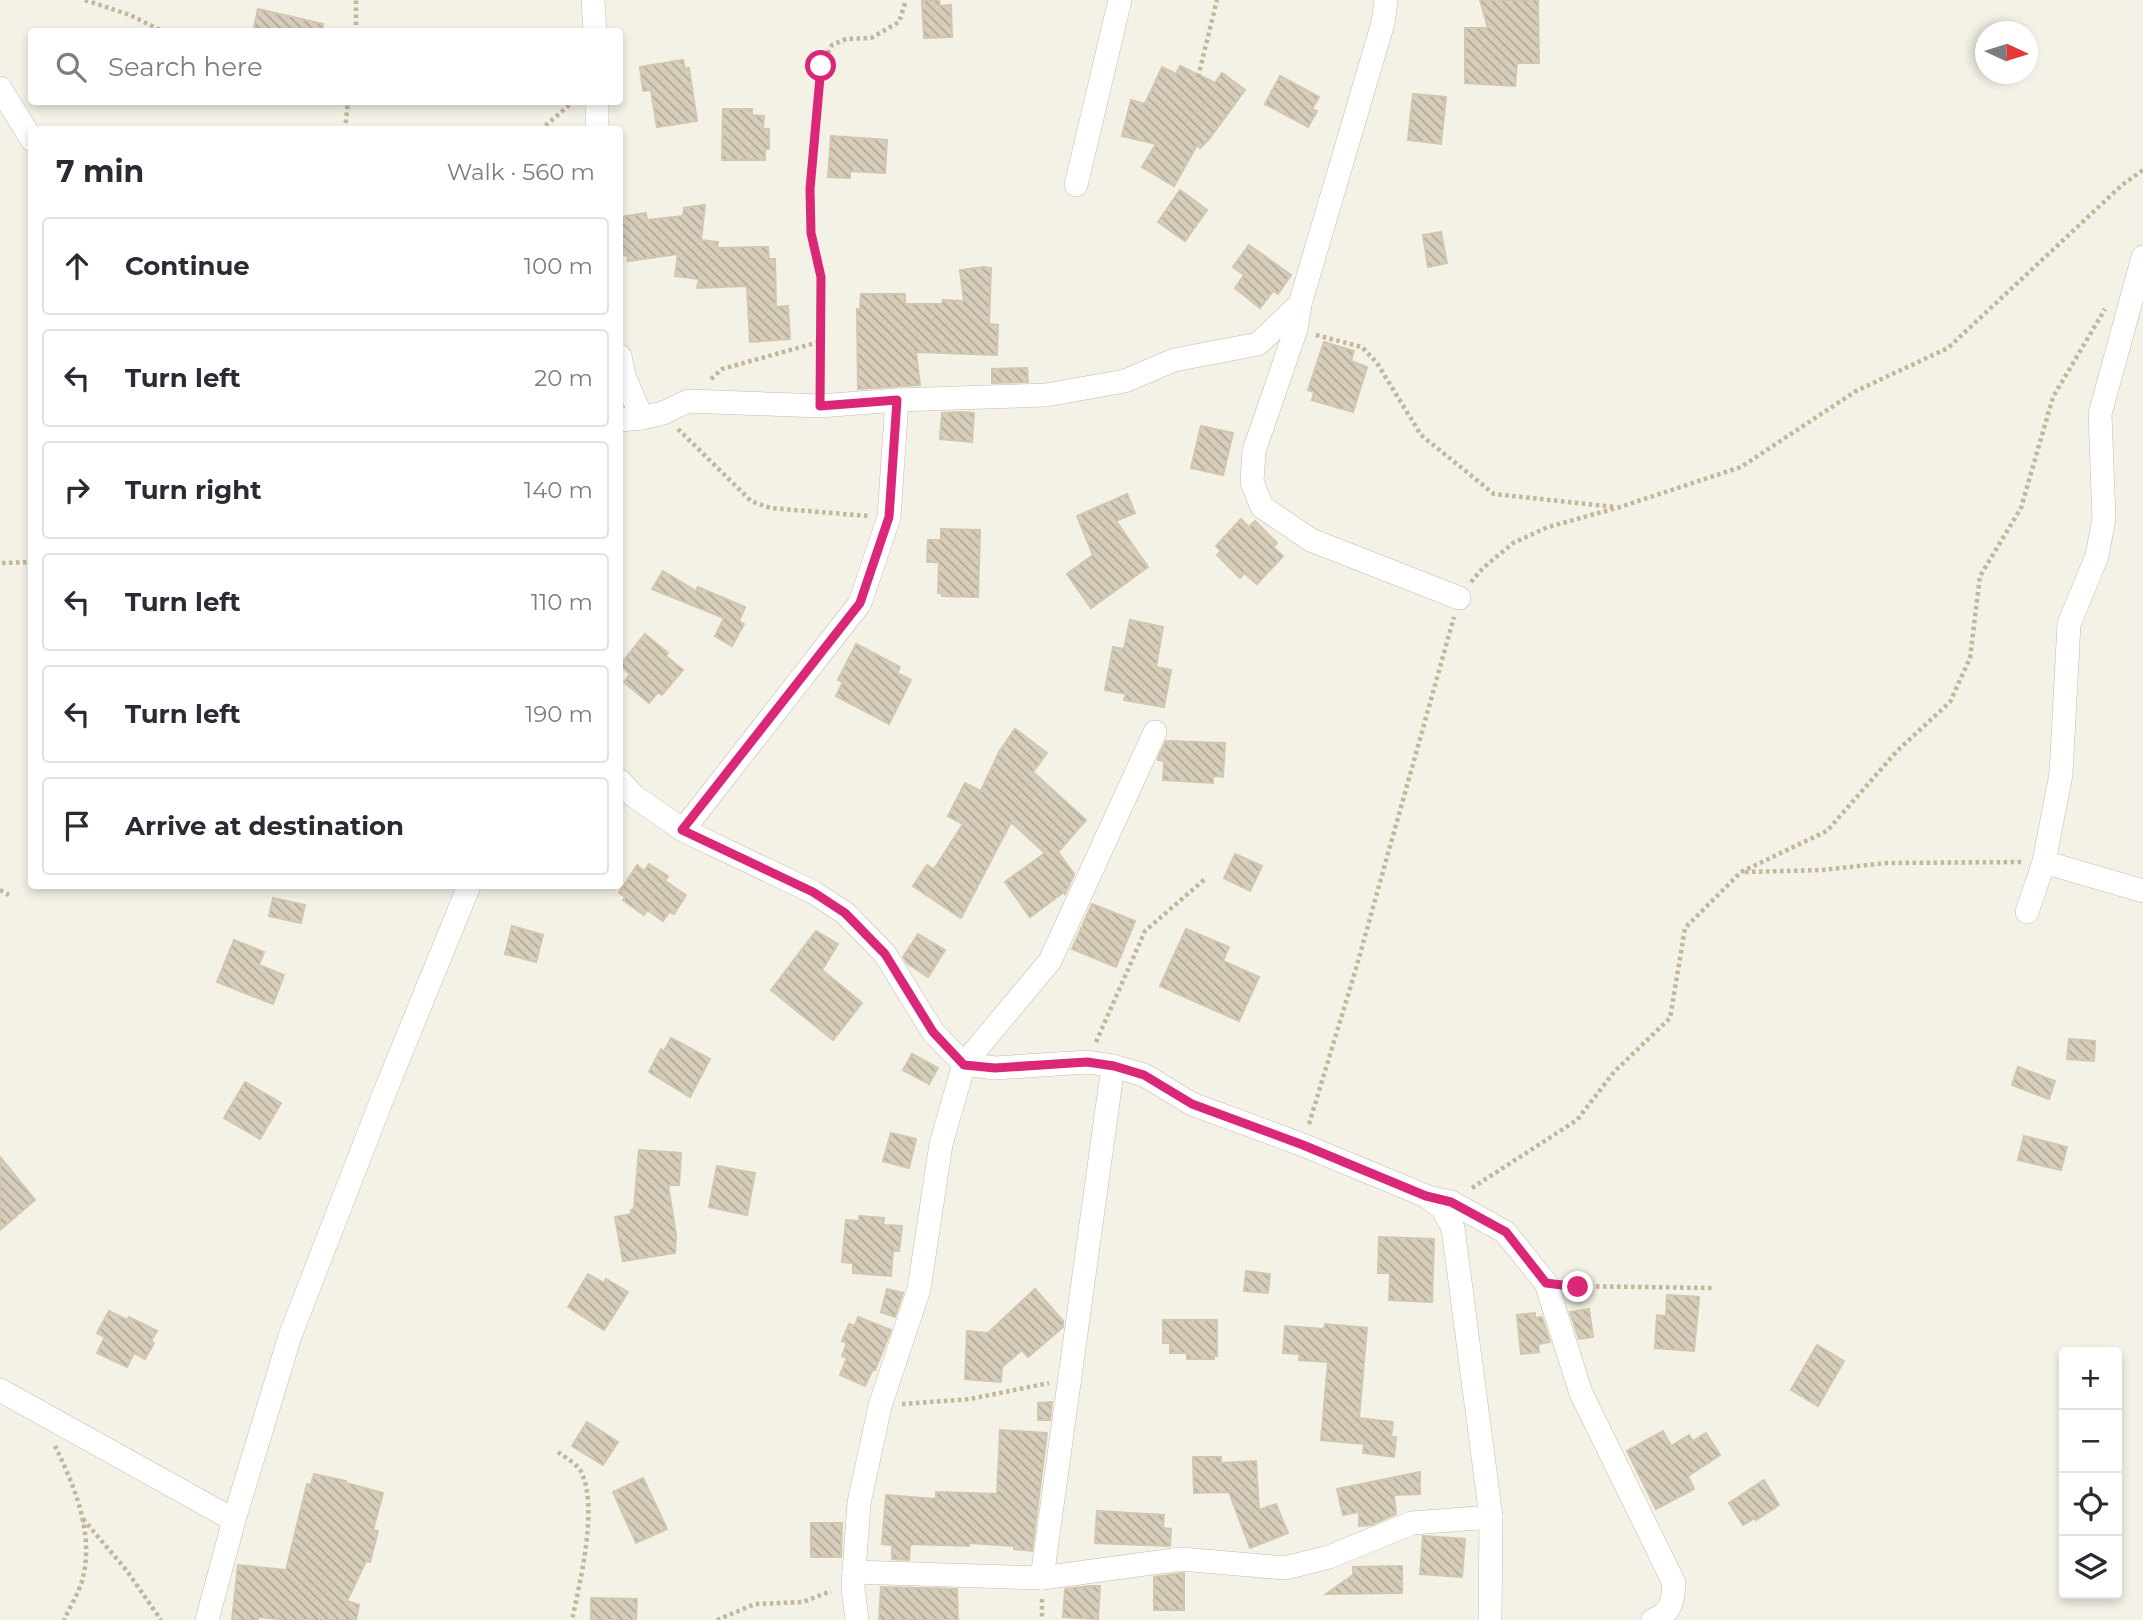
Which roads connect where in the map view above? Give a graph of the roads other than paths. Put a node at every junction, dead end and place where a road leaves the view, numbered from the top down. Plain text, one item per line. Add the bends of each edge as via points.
1 (593, 0) edge
2 (1120, 0) edge
3 (1386, 0) edge
4 (595, 28) edge
5 (0, 88) edge
6 (597, 105) edge
7 (597, 126) edge
8 (28, 133) edge
9 (1076, 186) dead end
10 (2143, 257) edge
11 (1300, 304) junction
12 (623, 371) edge
13 (897, 400) junction
14 (642, 417) edge
15 (1459, 598) road end
16 (1155, 733) dead end
17 (623, 784) edge
18 (682, 830) junction
19 (2044, 862) junction
20 (468, 889) edge
21 (2143, 891) edge
22 (2027, 912) dead end
23 (964, 1065) junction
24 (1114, 1066) junction
25 (1426, 1196) junction
26 (0, 1390) edge
27 (1490, 1517) junction
28 (234, 1520) junction
29 (1041, 1578) junction
30 (853, 1579) junction
31 (1676, 1612) edge
32 (207, 1620) edge
33 (857, 1620) edge
34 (1490, 1620) edge
35 (1653, 1620) edge

1 - 4 street
2 - 9 street
3 - 11 street
5 - 8 street
6 - 7 street
10 - 19 street via 2101,414 2104,518 2097,556 2069,624 2062,774
11 - 13 street via 1258,344 1174,360 1125,381 1046,395
11 - 15 street via 1296,329 1254,451 1252,482 1262,507 1311,540
12 - 14 street
13 - 14 street via 820,406 688,401
13 - 18 street via 889,517 860,603
16 - 23 street via 1050,961
17 - 18 street
18 - 23 street via 813,892 845,913 885,954 933,1032
19 - 21 street
19 - 22 street
20 - 28 street via 290,1336
23 - 24 street via 995,1068 1087,1062
23 - 30 street via 941,1144 919,1289 880,1406 859,1503
24 - 25 street via 1144,1075 1192,1104
24 - 29 street
25 - 27 street via 1443,1208 1453,1228
25 - 31 street via 1451,1202 1506,1232 1546,1283 1581,1393 1674,1583
26 - 28 street
27 - 29 street via 1412,1523 1329,1556 1284,1568 1181,1559
27 - 34 street
28 - 32 street
29 - 30 street
30 - 33 street
31 - 35 street

